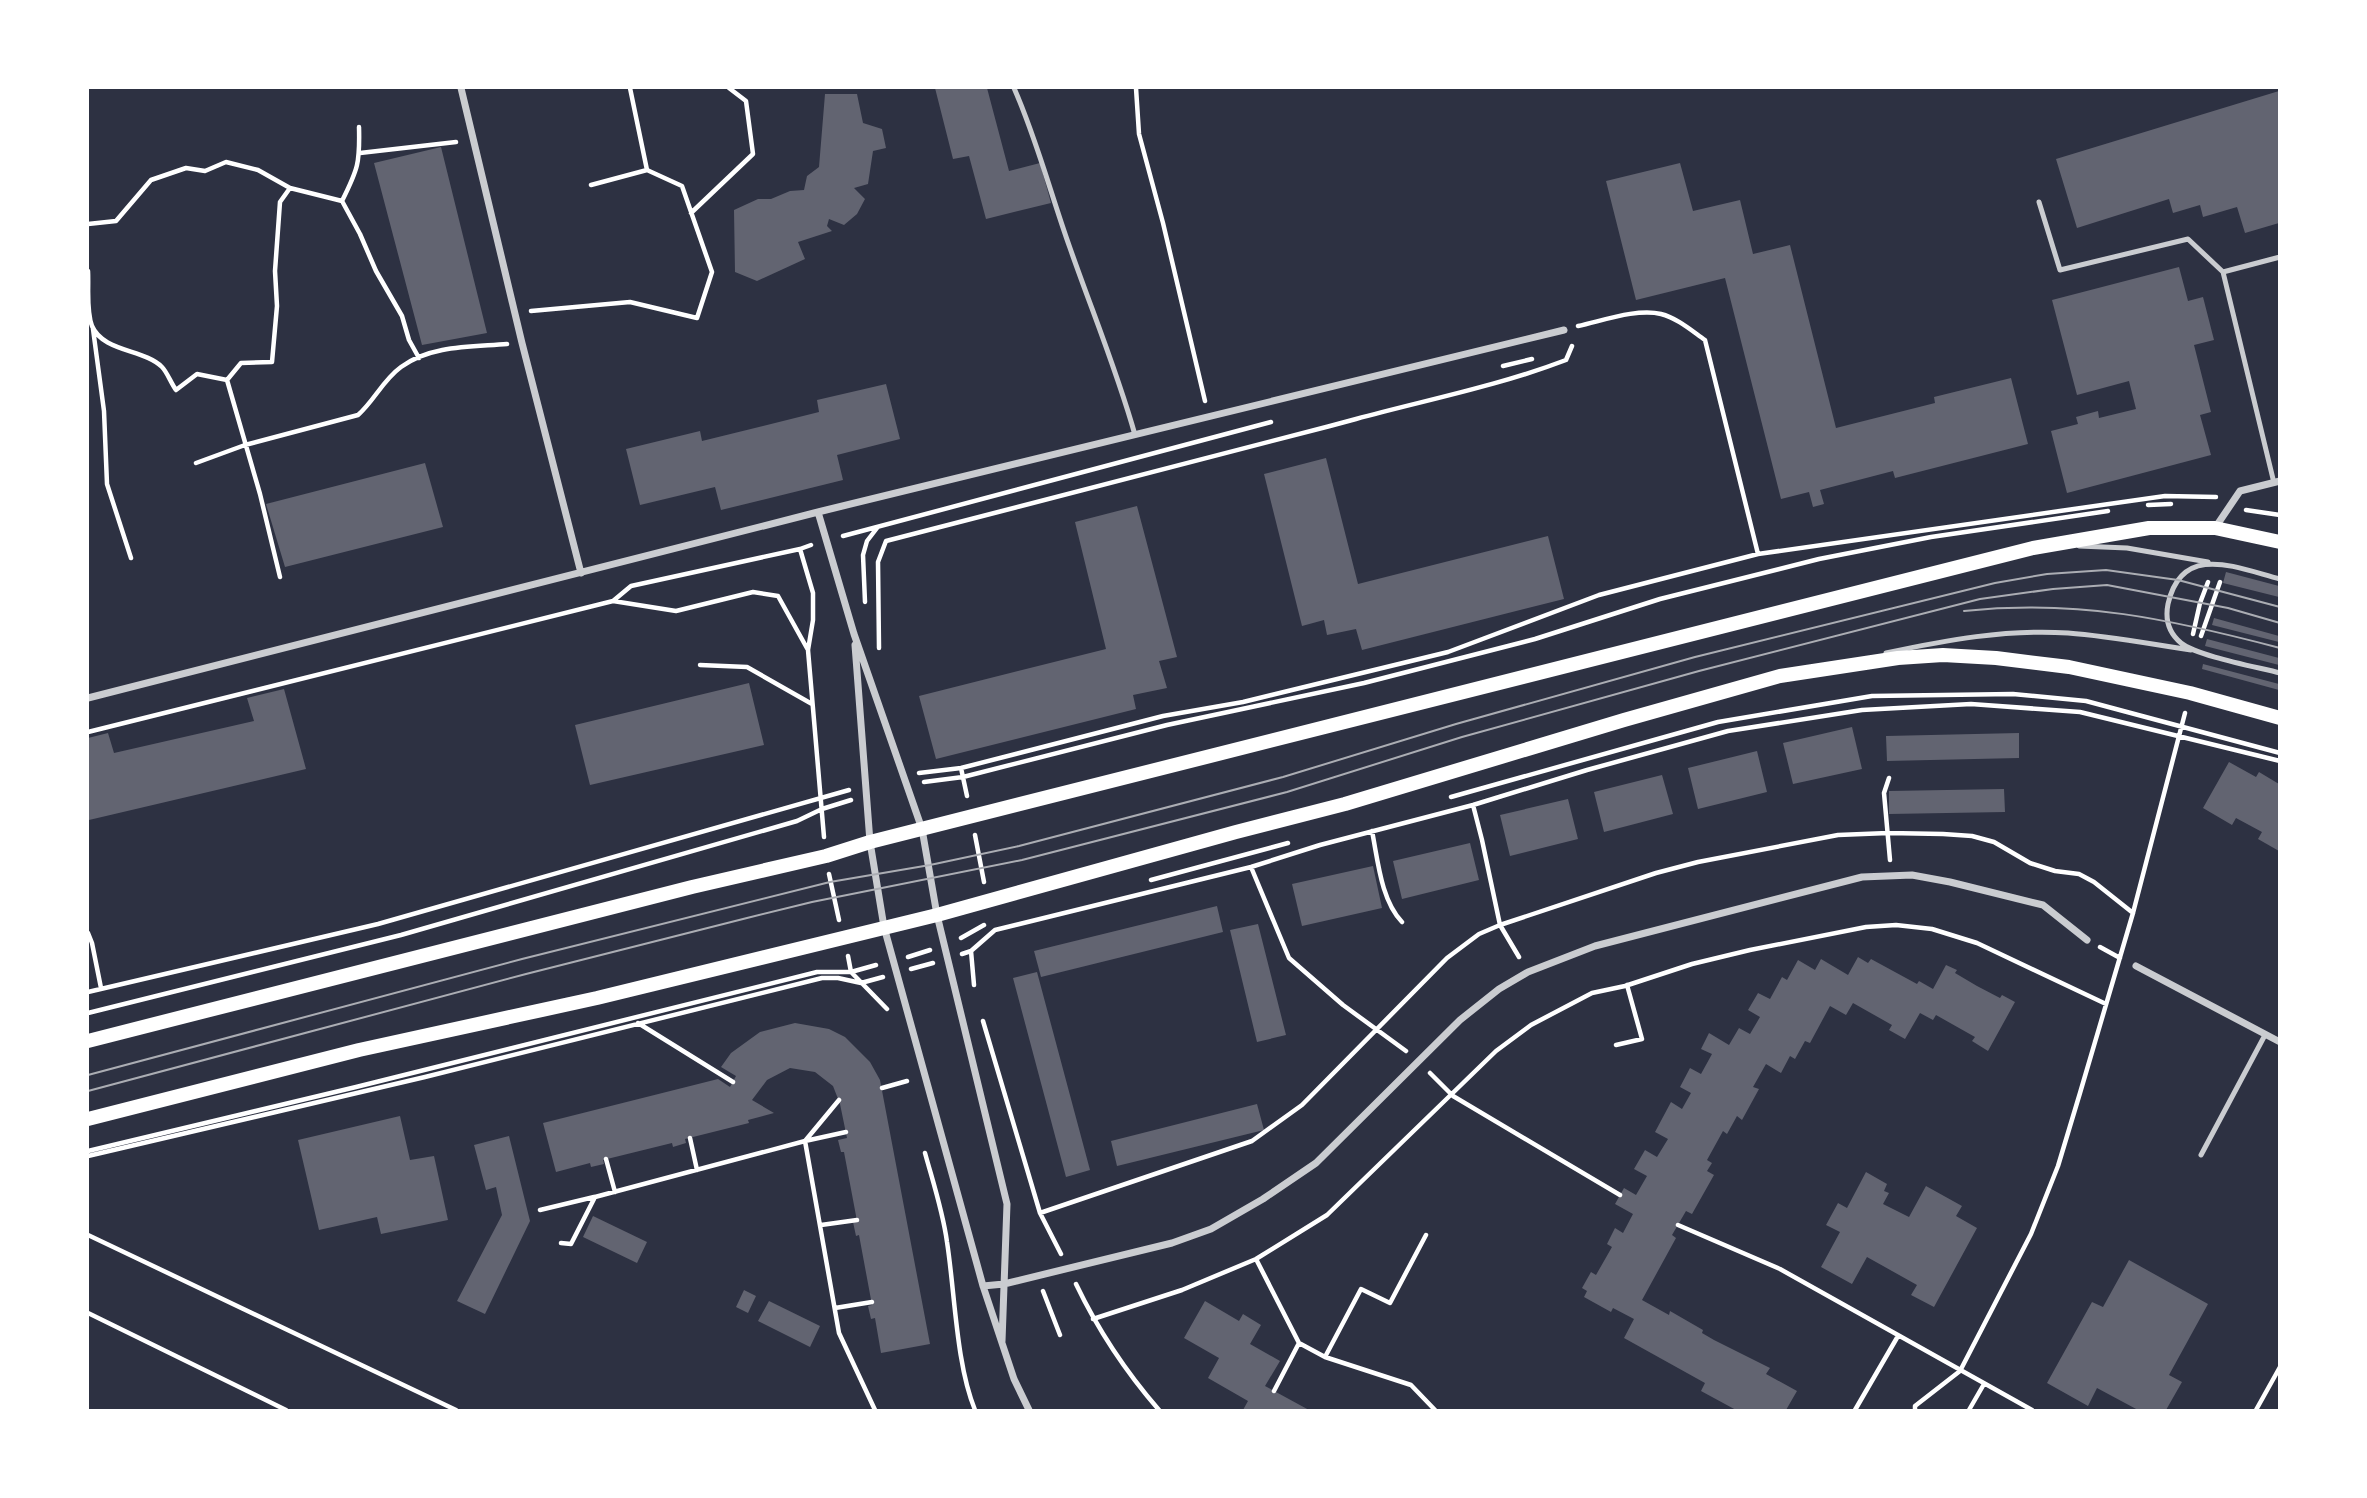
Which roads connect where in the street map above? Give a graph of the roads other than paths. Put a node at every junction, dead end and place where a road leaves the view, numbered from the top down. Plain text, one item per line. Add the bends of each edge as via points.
1 (461, 88) edge
2 (1014, 88) edge
3 (2039, 202) dead end
4 (2280, 257) edge
5 (2223, 272) junction
6 (1564, 330) road end
7 (1135, 435) junction
8 (2277, 482) edge
9 (818, 512) junction
10 (2215, 528) junction
11 (2280, 542) edge
12 (2033, 548) junction
13 (2218, 564) junction
14 (581, 573) junction
15 (2280, 579) edge
16 (854, 634) junction
17 (2194, 650) junction
18 (2280, 673) edge
19 (1780, 676) junction
20 (88, 698) edge
21 (2280, 718) edge
22 (922, 829) junction
23 (870, 842) junction
24 (937, 915) junction
25 (884, 927) junction
26 (2087, 940) dead end
27 (2136, 966) dead end
28 (2265, 1035) junction
29 (88, 1041) edge
30 (2280, 1042) edge
31 (88, 1119) edge
32 (2201, 1155) dead end
33 (1004, 1284) junction
34 (983, 1286) junction
35 (1002, 1340) junction
36 (1029, 1410) edge

1 - 14 street
2 - 7 lane
3 - 5 lane via 2060,270 2188,239
4 - 5 lane
5 - 8 lane
6 - 7 street
7 - 9 street
8 - 10 street via 2240,491
9 - 14 street
9 - 16 street
10 - 11 main road
10 - 12 main road via 2149,528
12 - 13 lane via 2127,548
12 - 22 main road
13 - 15 lane
13 - 17 lane via 2204,563 2185,572 2170,596 2170,630
14 - 20 street
16 - 22 street
16 - 23 street
17 - 18 lane
17 - 19 lane via 2068,633 1971,636
19 - 21 main road via 1943,655 2069,667
19 - 24 main road via 1345,804
22 - 23 main road
22 - 24 street
23 - 25 street
23 - 29 main road
24 - 25 main road
24 - 33 street via 1007,1204
25 - 31 main road via 597,998 359,1050
25 - 34 street
26 - 33 street via 2043,905 1950,882 1892,875 1862,877 1595,946 1528,972 1499,989 1460,1020 1316,1163 1237,1214 1172,1243
27 - 28 street
28 - 30 street
28 - 32 lane
33 - 34 street
33 - 35 street
34 - 35 street
35 - 36 street

